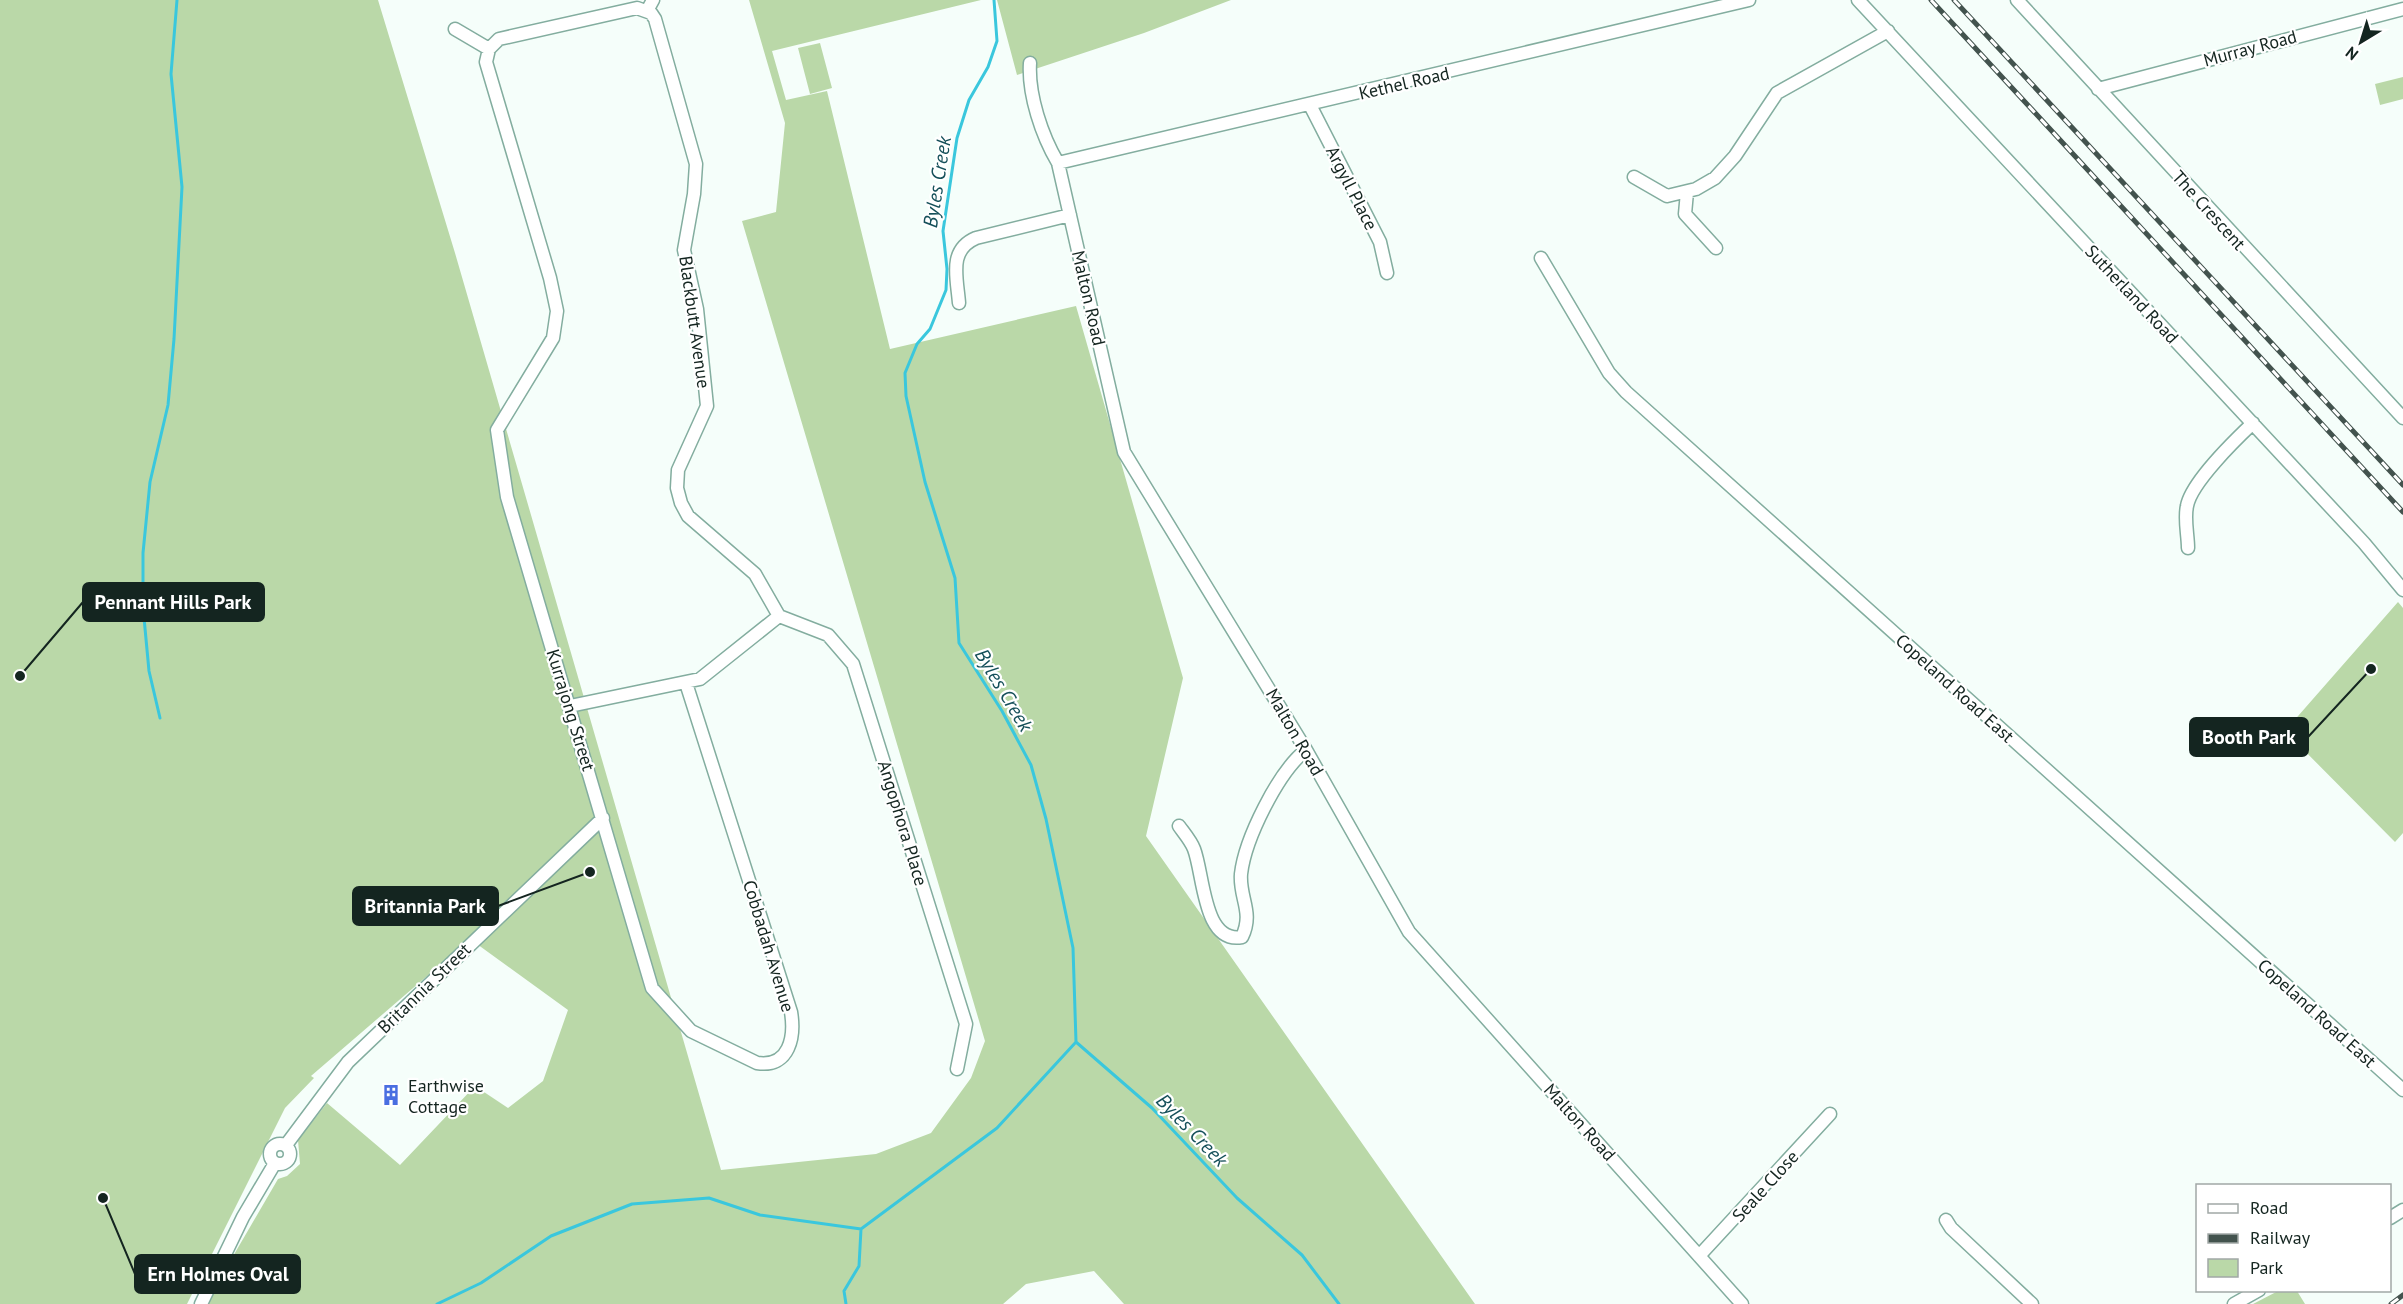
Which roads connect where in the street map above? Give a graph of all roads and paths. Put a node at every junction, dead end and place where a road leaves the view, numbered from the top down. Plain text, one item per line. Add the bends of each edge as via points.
1 (1749, 0) edge
2 (1858, 0) edge
3 (2017, 0) edge
4 (650, 5) edge
5 (2403, 9) edge
6 (455, 29) dead end
7 (1888, 31) junction
8 (489, 49) junction
9 (1030, 63) dead end
10 (2098, 89) junction
11 (1310, 105) junction
12 (1058, 163) junction
13 (1634, 177) dead end
14 (1687, 192) junction
15 (1070, 215) junction
16 (1716, 248) dead end
17 (1542, 258) dead end
18 (1387, 273) dead end
19 (959, 303) dead end
20 (2403, 418) edge
21 (2253, 423) junction
22 (2188, 548) dead end
23 (2403, 590) edge
24 (778, 616) junction
25 (686, 683) junction
26 (570, 706) junction
27 (1306, 750) junction
28 (603, 818) junction
29 (1179, 826) dead end
30 (652, 988) joint
31 (957, 1069) dead end
32 (2403, 1090) edge
33 (1830, 1114) dead end
34 (1946, 1220) dead end
35 (1699, 1256) junction
36 (2255, 1292) edge
37 (201, 1304) edge
38 (1742, 1304) edge
39 (2032, 1304) edge
40 (2234, 1304) edge

1 - 11 street, Kethel Road
2 - 7 street, Sutherland Road
3 - 10 street, The Crescent
4 - 8 street, Blackbutt Avenue via 500,39
4 - 24 street, Blackbutt Avenue via 696,164 684,249 697,309 706,406 678,470 677,488 688,516 755,574
5 - 10 street, Murray Road
6 - 8 street
7 - 14 street via 1777,93 1723,170
7 - 21 street, Sutherland Road
8 - 26 street, Kurrajong Street via 486,62 550,278 556,311 553,338 545,355 497,430 507,497
9 - 12 street, Malton Road via 1030,80 1046,139
10 - 20 street, The Crescent
11 - 12 street, Kethel Road
11 - 18 street, Argyll Place via 1380,242
12 - 15 street, Malton Road
13 - 14 street via 1664,195
14 - 16 street via 1685,214
15 - 19 street via 976,238 963,245 956,260
15 - 27 street, Malton Road via 1124,452
17 - 32 street, Copeland Road East via 1609,373 1626,392
21 - 22 street via 2202,478 2187,506
21 - 23 street, Sutherland Road
24 - 25 street via 700,679
24 - 31 street, Angophora Place via 828,635 853,664 966,1024
25 - 26 street
25 - 30 street, Cobbadah Avenue via 791,1012 794,1028 788,1050 774,1063 757,1064 691,1031
26 - 28 street, Kurrajong Street
27 - 29 street via 1293,760 1250,834 1241,876 1248,924 1242,937 1232,939 1217,930 1193,846
27 - 35 street, Malton Road via 1409,932
28 - 30 street, Kurrajong Street
28 - 37 street, Britannia Street via 348,1062 286,1145 289,1159 275,1163 243,1217
33 - 35 street, Seale Close
34 - 39 street
35 - 38 street, Malton Road
36 - 40 street

